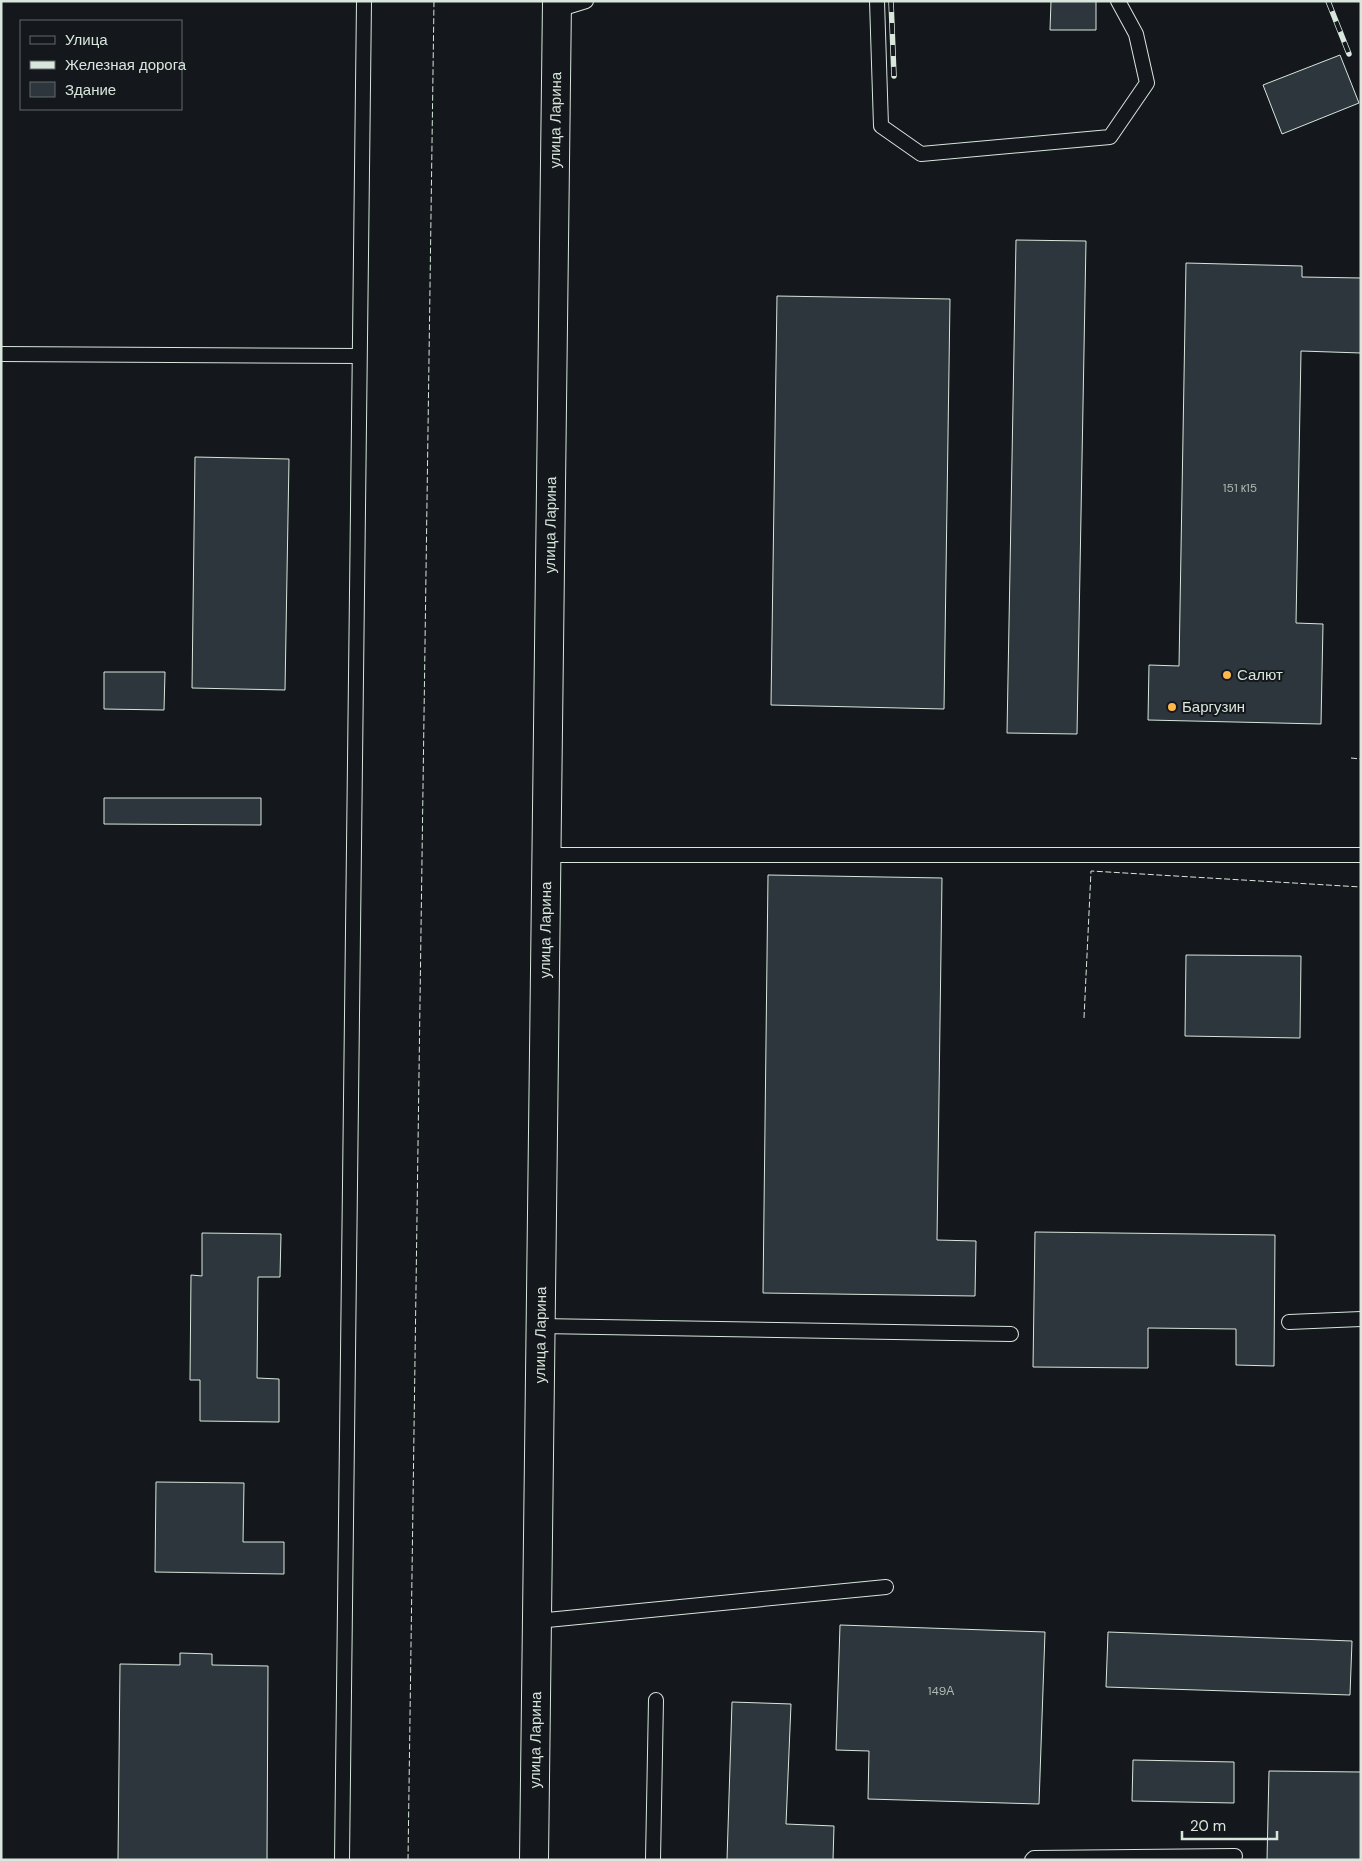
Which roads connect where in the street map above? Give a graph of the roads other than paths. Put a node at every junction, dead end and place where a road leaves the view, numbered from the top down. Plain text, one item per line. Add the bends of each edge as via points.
1 (364, 1) edge
2 (586, 1) edge
3 (876, 1) edge
4 (1118, 1) edge
5 (557, 6) edge
6 (1, 354) edge
7 (358, 356) junction
8 (546, 855) junction
9 (1361, 855) edge
10 (1361, 1319) edge
11 (1289, 1322) dead end
12 (540, 1326) junction
13 (1011, 1334) dead end
14 (886, 1588) dead end
15 (537, 1621) junction
16 (656, 1700) dead end
17 (1235, 1856) dead end
18 (342, 1860) edge
19 (534, 1860) edge
20 (653, 1860) edge
21 (1032, 1860) edge

1 - 7 lane
2 - 5 lane
3 - 4 lane via 881,126 922,154 1110,137 1147,83 1136,34
5 - 8 street, улица Ларина
6 - 7 lane
7 - 18 lane
8 - 9 lane
8 - 12 street, улица Ларина
10 - 11 lane
12 - 13 lane
12 - 15 street, улица Ларина
14 - 15 lane
15 - 19 street, улица Ларина
16 - 20 lane
17 - 21 lane

